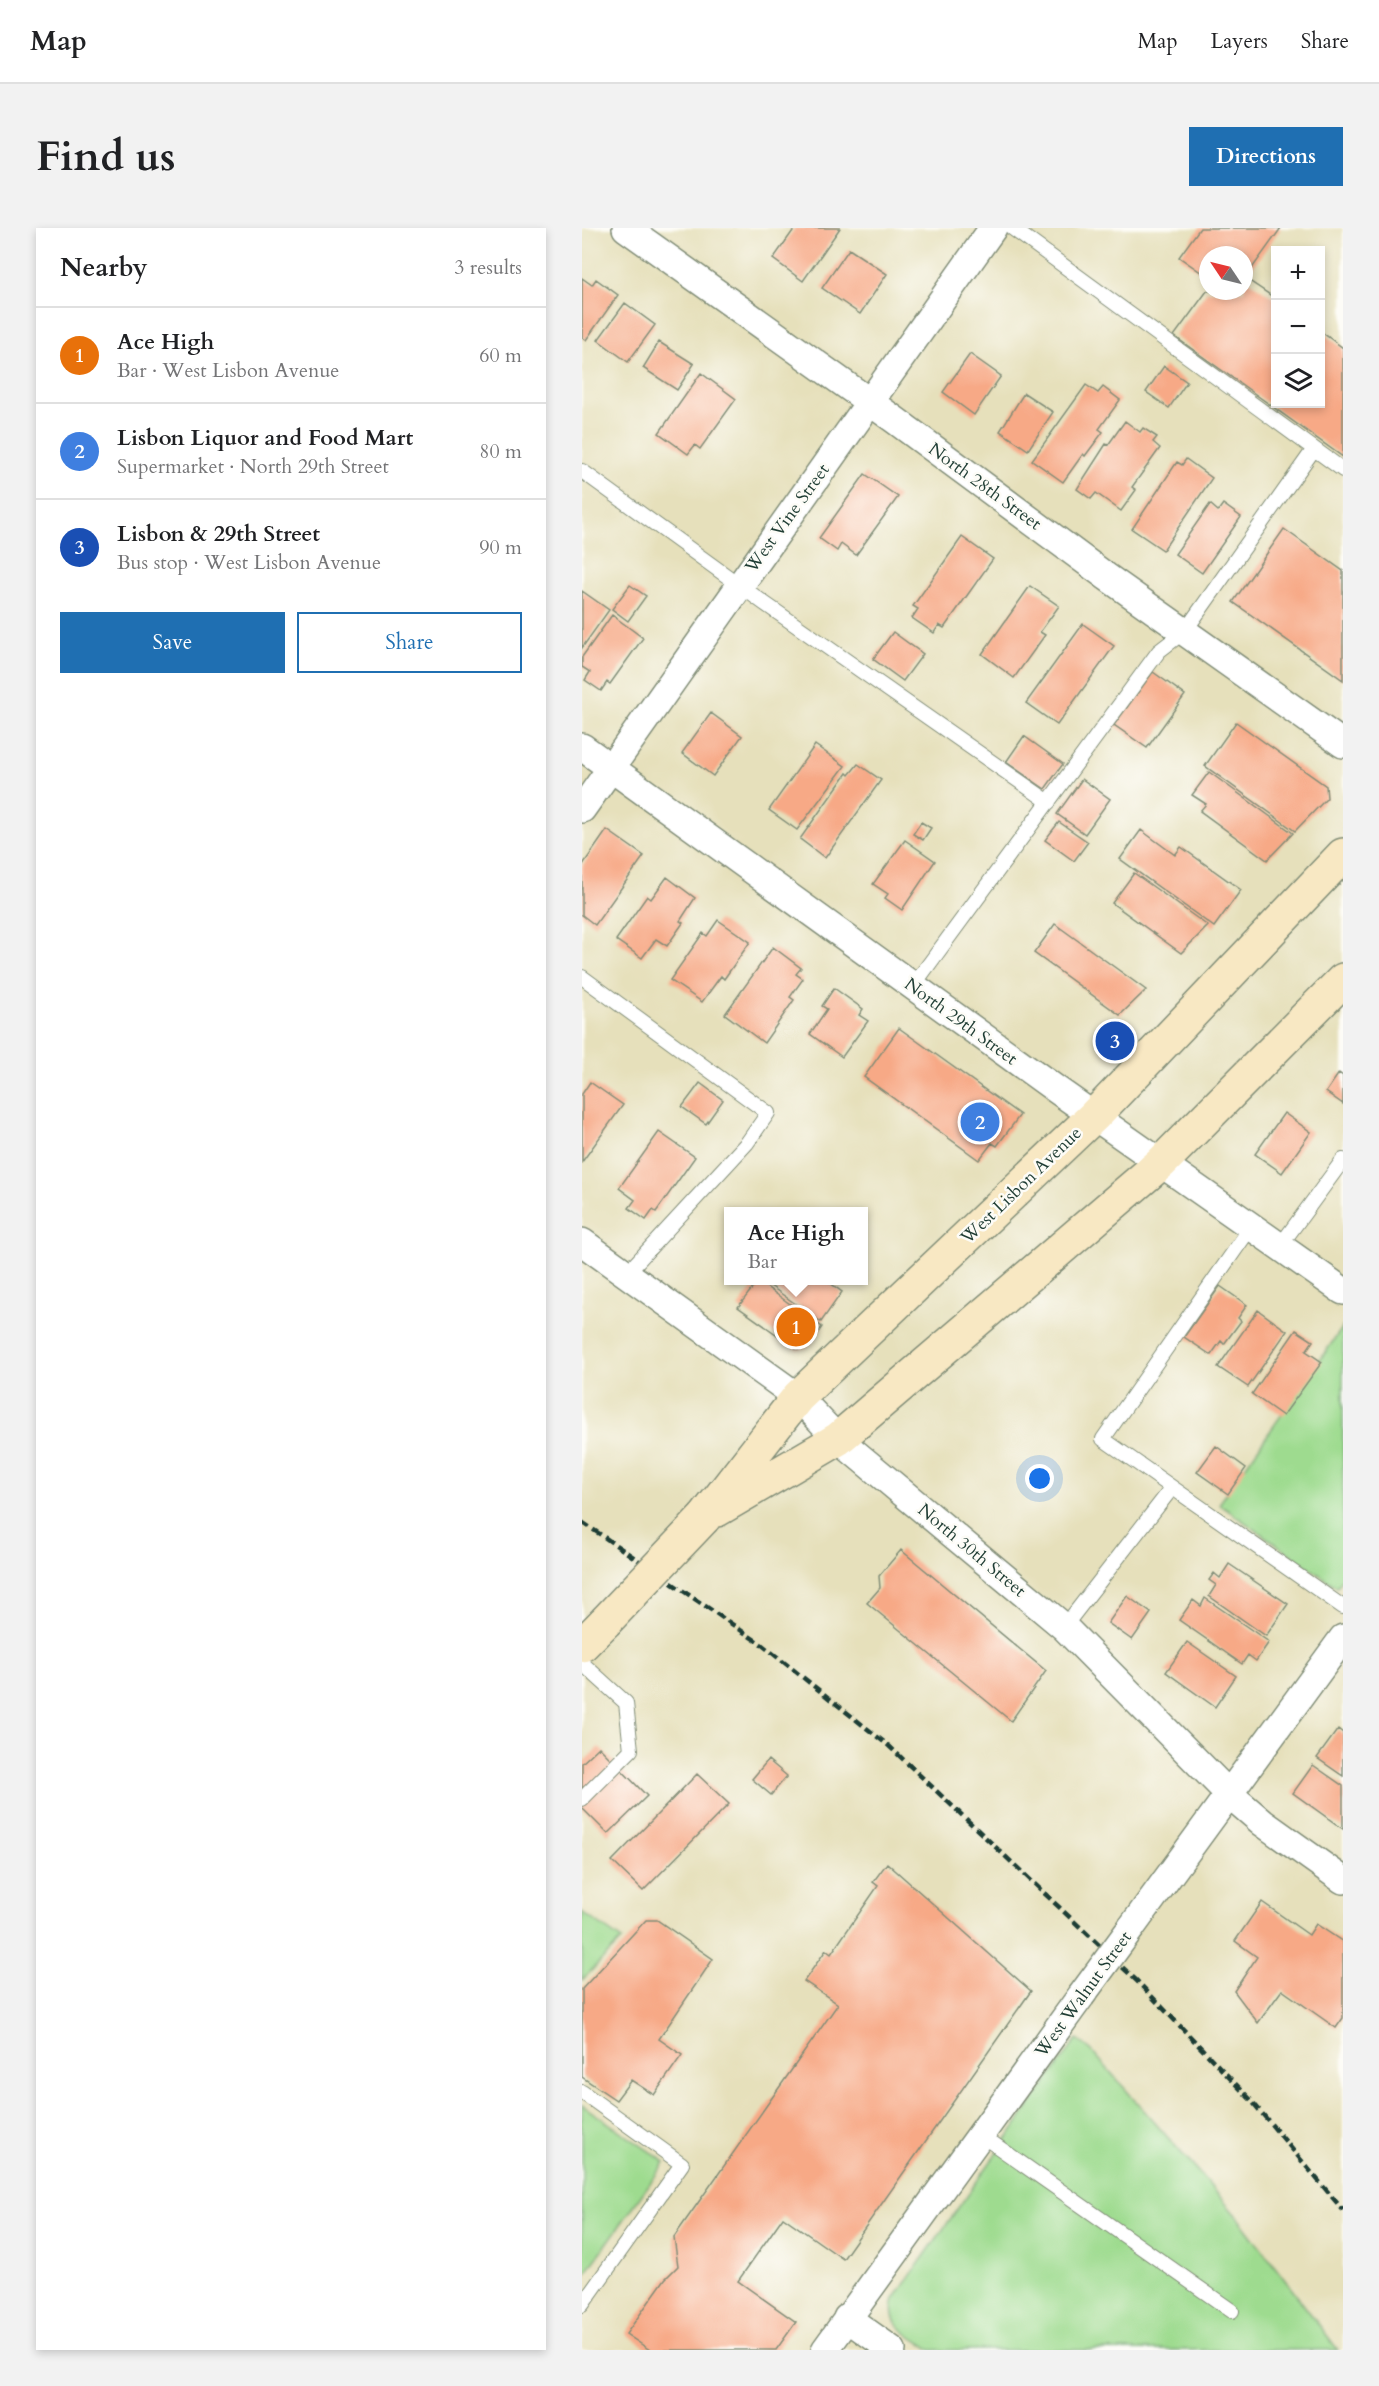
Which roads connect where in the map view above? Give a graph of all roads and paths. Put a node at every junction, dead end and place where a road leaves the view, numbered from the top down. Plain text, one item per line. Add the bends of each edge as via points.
1 (626, 228) edge
2 (993, 228) edge
3 (1012, 228) edge
4 (870, 402) junction
5 (1314, 449) junction
6 (1343, 470) edge
7 (582, 471) edge
8 (740, 585) junction
9 (1185, 631) junction
10 (1343, 744) edge
11 (582, 747) edge
12 (612, 768) junction
13 (1049, 802) junction
14 (582, 809) edge
15 (1343, 855) edge
16 (582, 977) edge
17 (1343, 980) edge
18 (913, 986) junction
19 (1094, 1116) junction
20 (1343, 1160) edge
21 (1161, 1163) junction
22 (1251, 1227) junction
23 (582, 1242) edge
24 (1280, 1246) junction
25 (626, 1274) junction
26 (1343, 1291) edge
27 (798, 1397) junction
28 (838, 1439) junction
29 (1172, 1488) junction
30 (704, 1518) junction
31 (1343, 1607) edge
32 (1064, 1627) junction
33 (1343, 1638) edge
34 (582, 1645) edge
35 (582, 1663) edge
36 (1228, 1794) junction
37 (582, 1799) edge
38 (1343, 1880) edge
39 (582, 2092) edge
40 (981, 2135) junction
41 (582, 2305) edge
42 (1232, 2311) dead end
43 (847, 2318) junction
44 (825, 2350) edge
45 (892, 2350) edge

1 - 4 street, North 28th Street
2 - 4 street, West Vine Street
3 - 5 lane
4 - 8 street, West Vine Street
4 - 9 street, North 28th Street
5 - 6 lane
5 - 9 lane
7 - 8 lane
8 - 12 street, West Vine Street
8 - 13 lane
9 - 10 street, North 28th Street
9 - 13 lane via 1159,651
11 - 12 street, North 29th Street
12 - 14 street, West Vine Street
12 - 18 street, North 29th Street
13 - 18 lane
15 - 19 main road, West Lisbon Avenue
16 - 25 lane via 768,1113 747,1143
17 - 21 main road, West Lisbon Avenue
18 - 19 street, North 29th Street
19 - 21 street, North 29th Street
19 - 27 main road, West Lisbon Avenue
20 - 24 lane
21 - 22 street, North 29th Street
21 - 28 main road, West Lisbon Avenue
22 - 24 street, North 29th Street
22 - 29 lane via 1103,1439
23 - 25 street, North 30th Street
24 - 26 street, North 29th Street
25 - 27 street, North 30th Street
27 - 28 street, North 30th Street
27 - 30 main road, West Lisbon Avenue
28 - 30 main road, West Lisbon Avenue
28 - 32 street, North 30th Street
29 - 31 lane
29 - 32 lane
30 - 34 main road, West Lisbon Avenue, bridge
32 - 36 street, North 30th Street
33 - 36 street, West Walnut Street
35 - 37 lane via 626,1703 631,1750
36 - 38 street, North 30th Street
36 - 40 street, West Walnut Street, bridge
39 - 41 lane via 682,2164
40 - 42 lane
40 - 43 street, West Walnut Street
43 - 44 street, West Walnut Street
43 - 45 street

